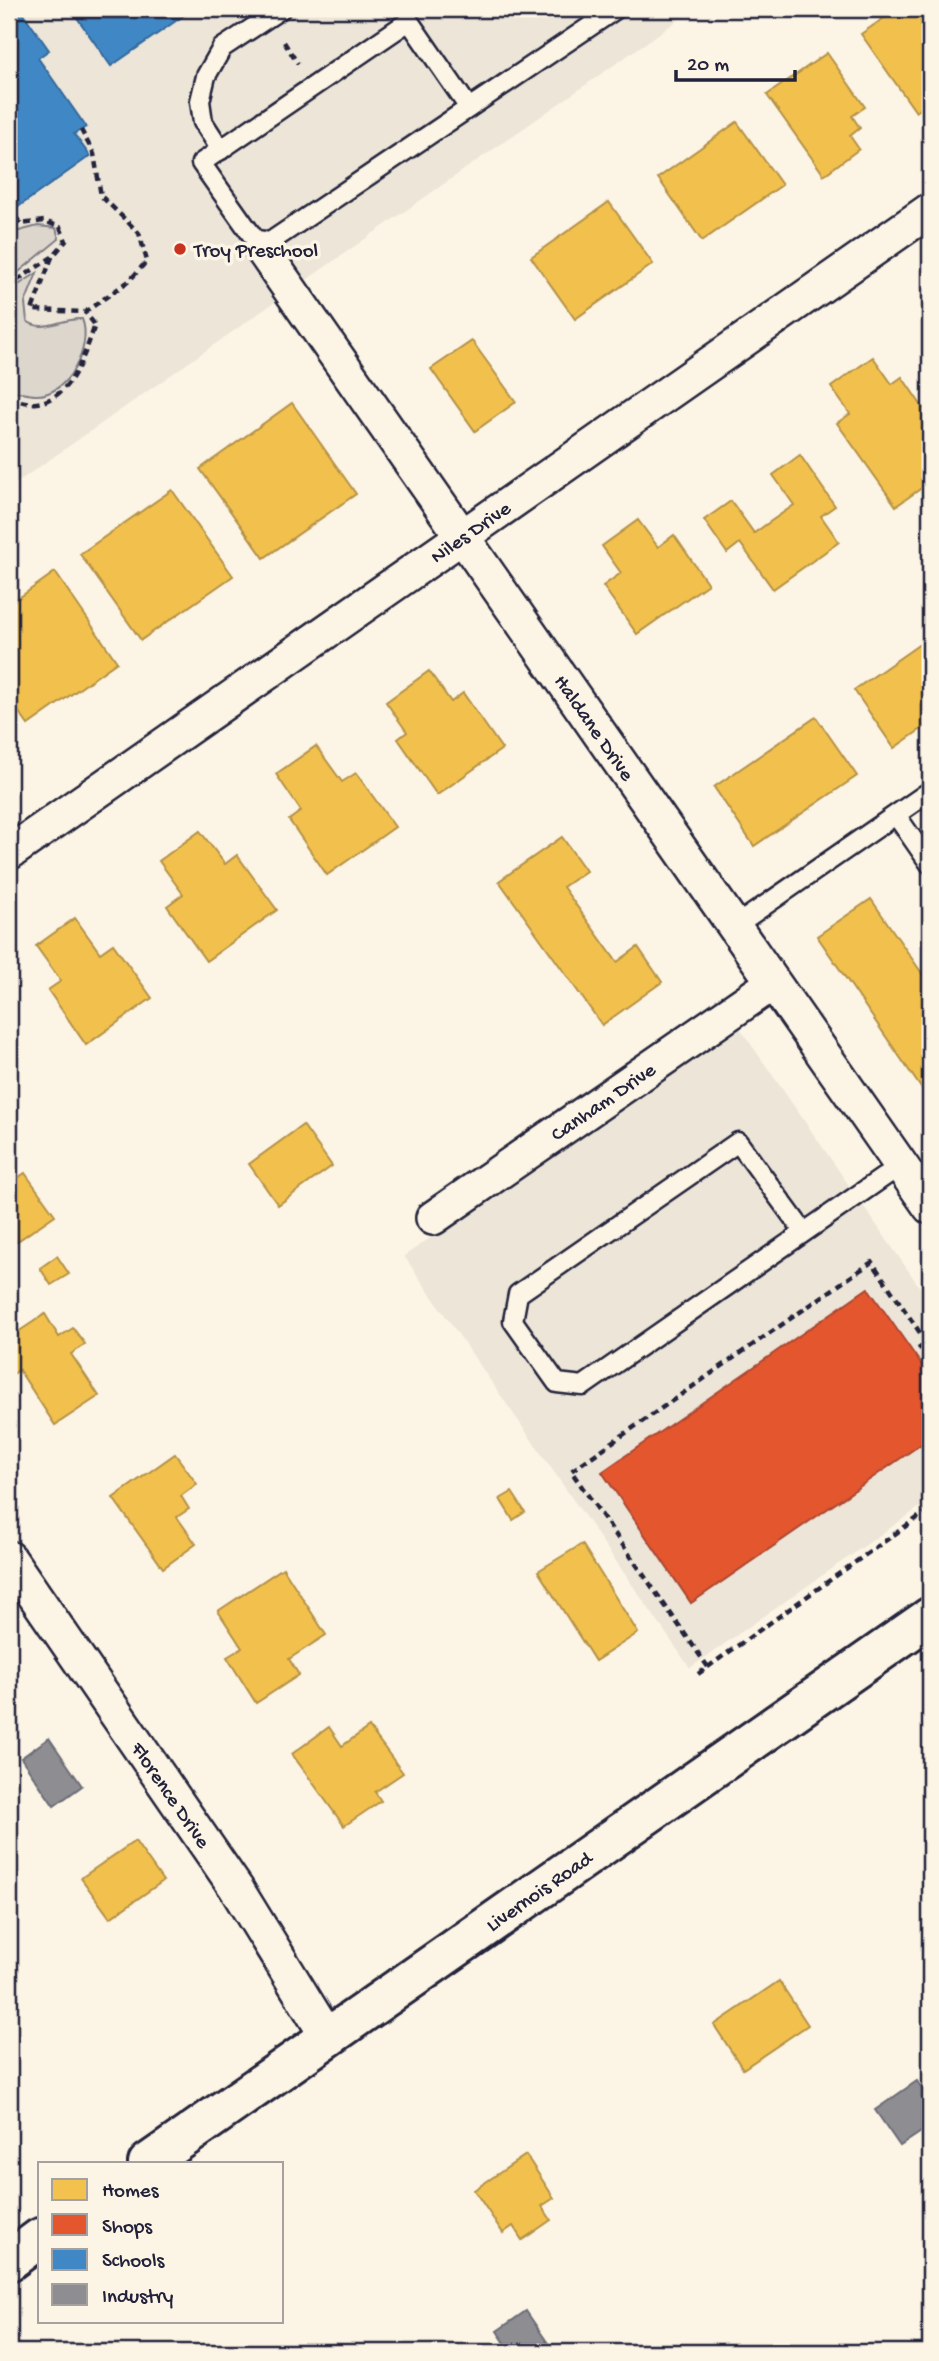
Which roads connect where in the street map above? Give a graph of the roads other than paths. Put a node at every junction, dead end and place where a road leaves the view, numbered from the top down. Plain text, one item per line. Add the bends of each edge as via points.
1 (281, 9) edge
2 (616, 9) edge
3 (405, 15) edge
4 (470, 108) junction
5 (221, 150) junction
6 (930, 210) edge
7 (261, 247) junction
8 (464, 536) junction
9 (930, 791) edge
10 (896, 815) junction
11 (9, 853) edge
12 (930, 864) edge
13 (735, 926) junction
14 (773, 983) junction
15 (901, 1165) junction
16 (930, 1207) edge
17 (433, 1218) dead end
18 (803, 1231) junction
19 (9, 1558) edge
20 (930, 1618) edge
21 (328, 2038) junction
22 (149, 2162) edge
23 (38, 2239) edge
24 (9, 2260) edge

1 - 5 lane via 222,48 206,76 200,101 203,122
2 - 4 lane
3 - 4 lane
3 - 5 lane
4 - 7 lane
5 - 7 lane via 201,163
6 - 8 street, Niles Drive
7 - 8 street, Haldane Drive
8 - 11 street, Niles Drive
8 - 13 street, Haldane Drive
9 - 10 lane
10 - 12 lane
10 - 13 lane
13 - 14 street, Haldane Drive
14 - 15 street, Haldane Drive
14 - 17 street, Canham Drive
15 - 16 street, Haldane Drive
15 - 18 lane
18 - 18 lane via 583,1386 557,1383 513,1321 518,1294 738,1142
19 - 21 street, Florence Drive via 236,1888
20 - 21 main road, Livernois Road
21 - 22 main road, Livernois Road
23 - 24 main road

